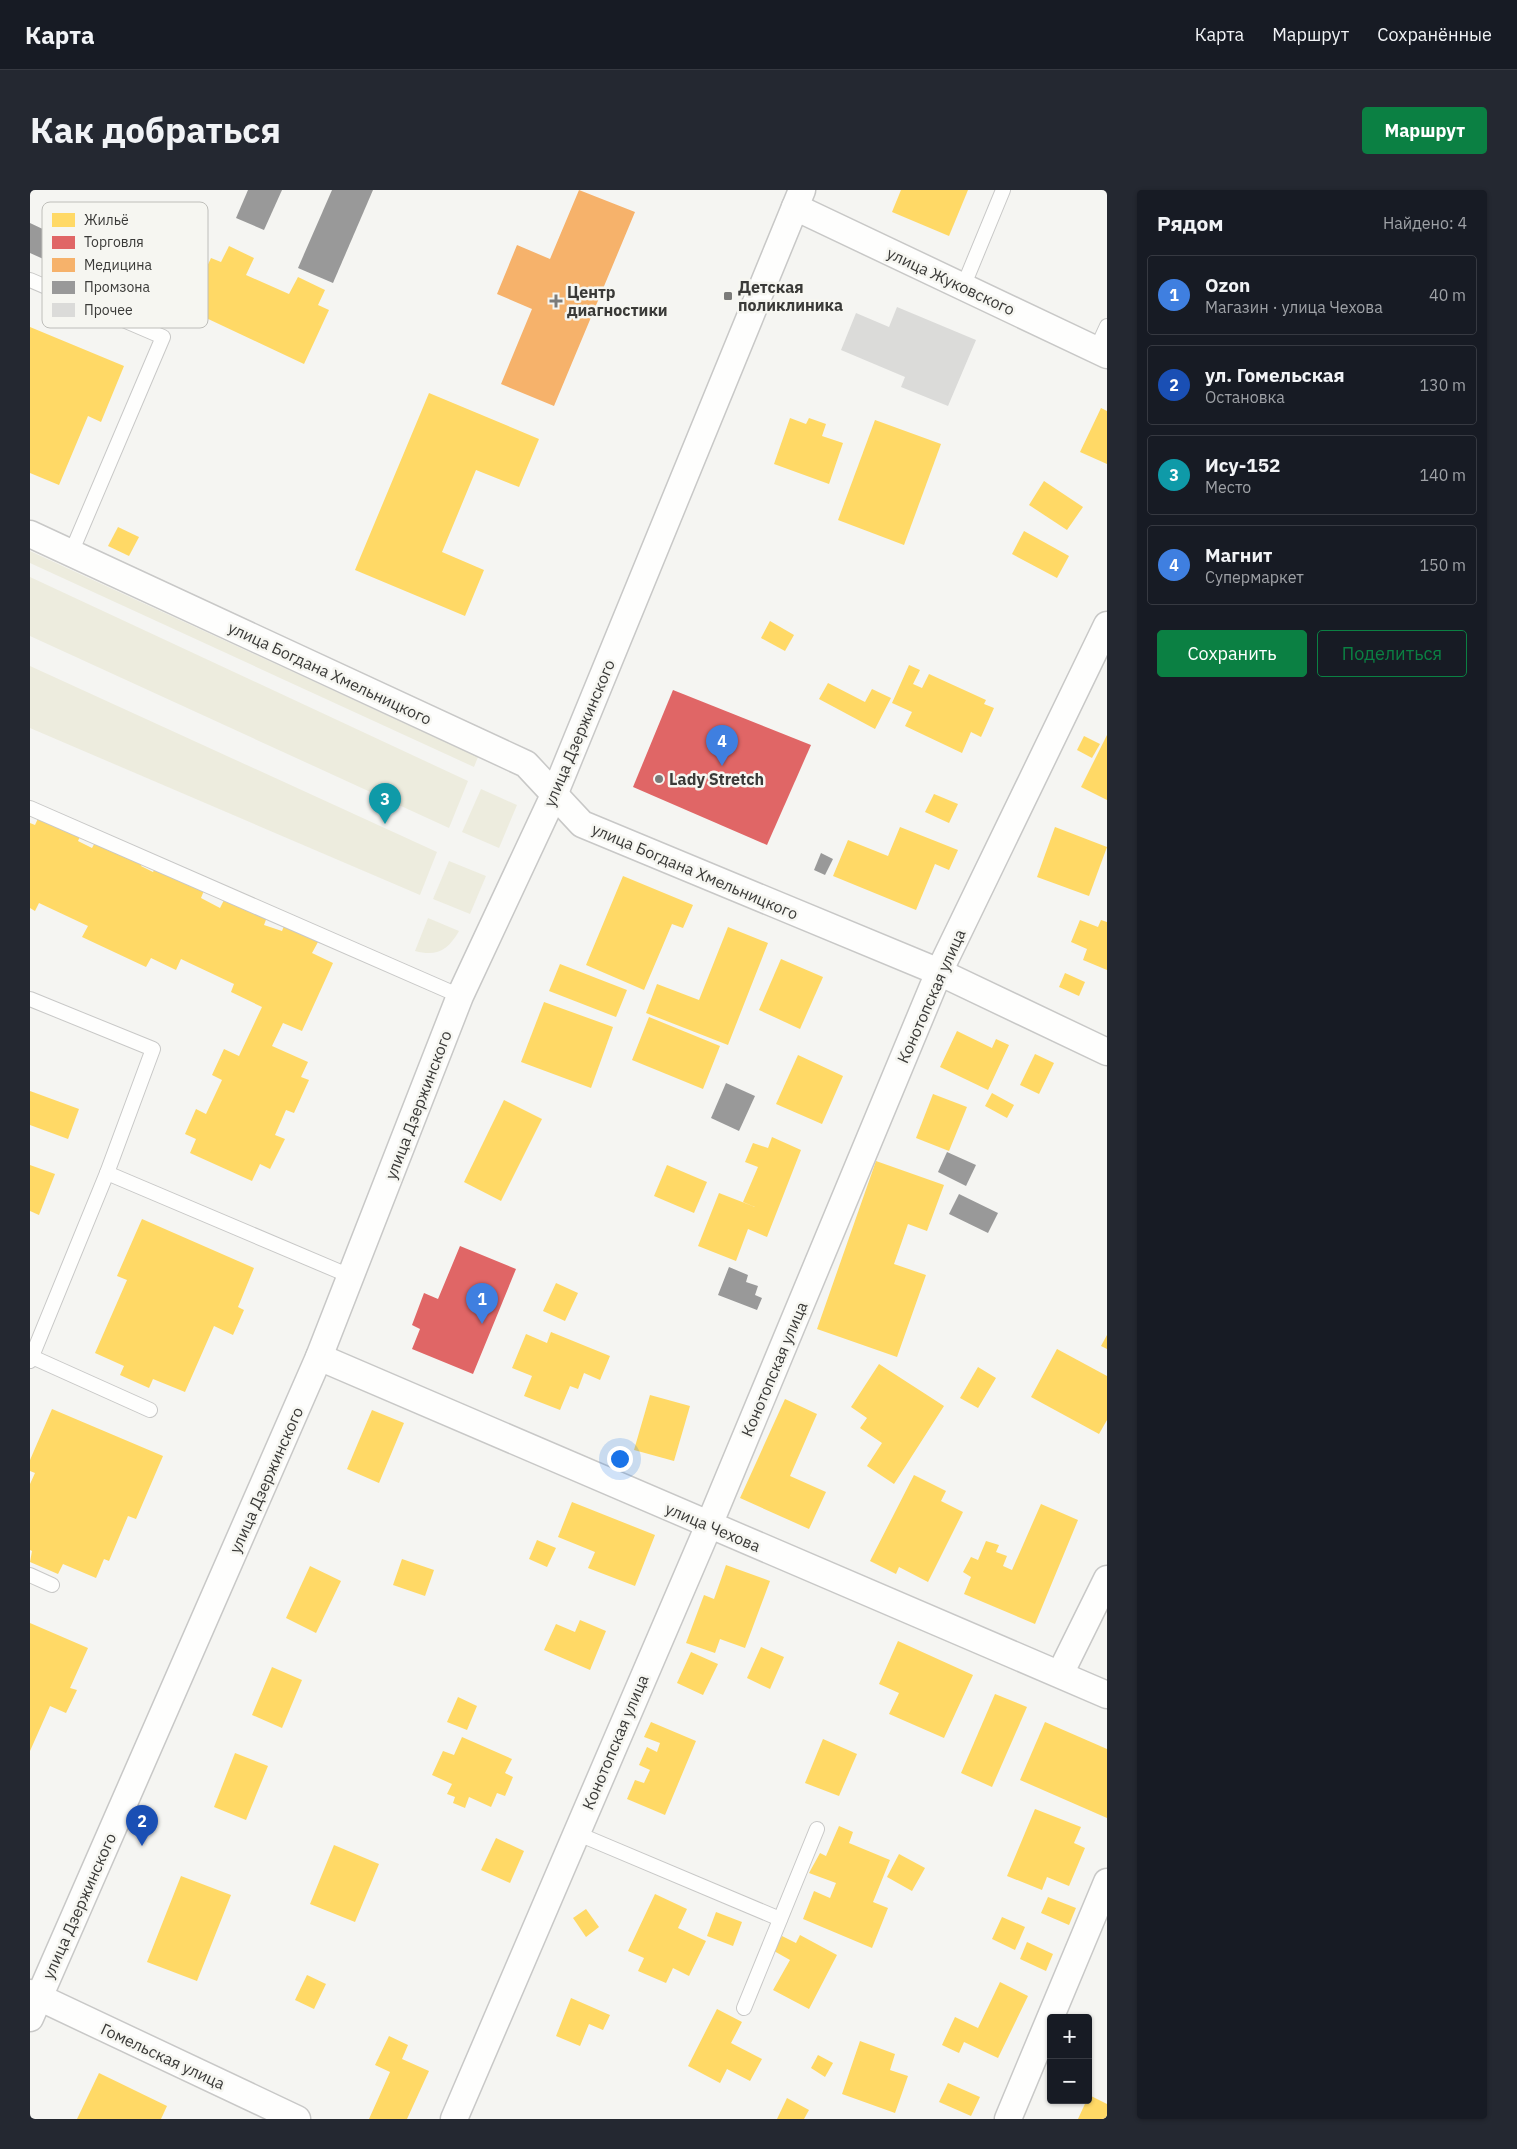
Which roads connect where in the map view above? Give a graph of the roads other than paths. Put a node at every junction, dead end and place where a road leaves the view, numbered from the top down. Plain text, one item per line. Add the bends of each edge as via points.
1 (1003, 190) edge
2 (799, 199) edge
3 (30, 280) edge
4 (42, 285) edge
5 (963, 287) junction
6 (1107, 326) edge
7 (142, 328) edge
8 (1102, 352) edge
9 (30, 534) edge
10 (71, 553) junction
11 (1107, 625) edge
12 (554, 795) junction
13 (30, 808) edge
14 (939, 972) junction
15 (460, 996) junction
16 (30, 999) edge
17 (1107, 1052) edge
18 (107, 1173) junction
19 (350, 1276) junction
20 (319, 1357) junction
21 (31, 1359) edge
22 (150, 1410) dead end
23 (709, 1525) junction
24 (30, 1575) edge
25 (1107, 1579) edge
26 (52, 1585) dead end
27 (1060, 1674) junction
28 (1107, 1695) edge
29 (817, 1829) dead end
30 (576, 1833) junction
31 (1107, 1882) edge
32 (780, 1919) junction
33 (33, 2002) edge
34 (744, 2008) dead end
35 (297, 2119) edge
36 (454, 2119) edge
37 (1008, 2119) edge

1 - 5 lane
2 - 5 street, улица Жуковского
2 - 12 street, улица Дзержинского
3 - 4 lane
5 - 8 street, улица Жуковского
6 - 8 lane
7 - 10 lane via 163,337
9 - 10 street, улица Богдана Хмельницкого
10 - 12 street, улица Богдана Хмельницкого via 526,764
11 - 14 street, Конотопская улица
12 - 14 street, улица Богдана Хмельницкого via 582,824
12 - 15 street, улица Дзержинского
13 - 15 lane
14 - 17 street, улица Богдана Хмельницкого
14 - 23 street, Конотопская улица
15 - 19 street, улица Дзержинского
16 - 18 lane via 153,1049
18 - 19 lane
18 - 21 lane
19 - 20 street, улица Дзержинского
20 - 23 street, улица Чехова
20 - 33 street, улица Дзержинского
21 - 22 lane
23 - 27 street, улица Чехова
23 - 30 street, Конотопская улица
24 - 26 lane
25 - 27 street
27 - 28 street, улица Чехова
29 - 32 lane
30 - 32 lane
30 - 36 street, Конотопская улица
31 - 37 street
32 - 34 lane
33 - 35 street, Гомельская улица

